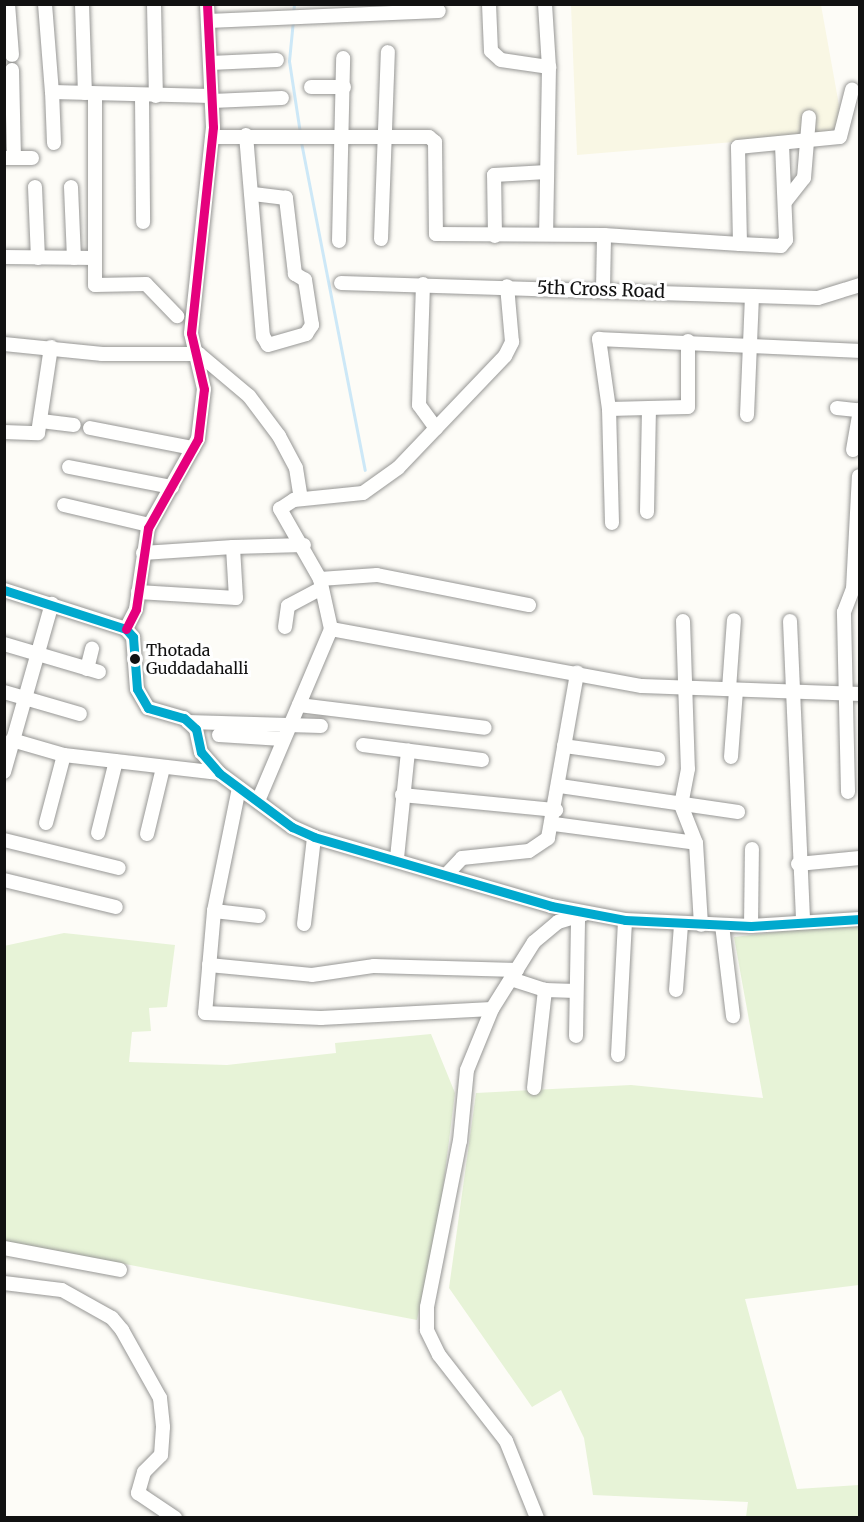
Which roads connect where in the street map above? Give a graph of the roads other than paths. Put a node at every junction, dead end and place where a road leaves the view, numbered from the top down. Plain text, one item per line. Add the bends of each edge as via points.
1 (8, 4) edge
2 (45, 4) edge
3 (82, 4) edge
4 (153, 4) edge
5 (207, 4) edge
6 (489, 4) edge
7 (545, 4) edge
8 (439, 11) dead end
9 (208, 21) junction
10 (388, 52) dead end
11 (12, 55) dead end
12 (343, 58) dead end
13 (277, 60) dead end
14 (210, 63) junction
15 (549, 67) junction
16 (12, 70) dead end
17 (311, 87) dead end
18 (344, 87) junction
19 (852, 90) dead end
20 (52, 92) junction
21 (90, 94) junction
22 (149, 96) junction
23 (212, 98) junction
24 (282, 98) dead end
25 (809, 117) dead end
26 (343, 134) junction
27 (246, 135) junction
28 (384, 136) junction
29 (212, 137) junction
30 (810, 140) junction
31 (54, 142) dead end
32 (782, 143) junction
33 (9, 158) edge
34 (33, 158) dead end
35 (547, 172) junction
36 (71, 187) dead end
37 (35, 188) dead end
38 (251, 194) junction
39 (785, 202) junction
40 (143, 222) dead end
41 (546, 233) junction
42 (604, 235) junction
43 (495, 236) junction
44 (381, 239) dead end
45 (339, 241) dead end
46 (740, 244) junction
47 (4, 257) edge
48 (38, 258) junction
49 (74, 258) junction
50 (96, 258) junction
51 (341, 283) dead end
52 (423, 284) junction
53 (860, 285) edge
54 (507, 286) junction
55 (603, 289) junction
56 (752, 296) junction
57 (177, 316) dead end
58 (688, 341) junction
59 (751, 342) junction
60 (4, 344) edge
61 (51, 347) junction
62 (860, 351) edge
63 (199, 354) junction
64 (837, 408) dead end
65 (609, 409) junction
66 (649, 410) junction
67 (858, 410) edge
68 (747, 415) dead end
69 (41, 421) junction
70 (74, 425) dead end
71 (90, 428) dead end
72 (436, 428) junction
73 (4, 432) edge
74 (193, 448) junction
75 (853, 450) dead end
76 (69, 467) dead end
77 (860, 476) edge
78 (172, 487) junction
79 (301, 499) junction
80 (64, 505) dead end
81 (647, 512) dead end
82 (612, 523) dead end
83 (149, 525) junction
84 (304, 545) junction
85 (233, 547) junction
86 (143, 553) junction
87 (321, 584) junction
88 (4, 590) edge
89 (138, 592) junction
90 (52, 604) junction
91 (529, 605) dead end
92 (734, 620) dead end
93 (683, 621) dead end
94 (790, 621) dead end
95 (285, 627) dead end
96 (126, 629) junction
97 (331, 629) junction
98 (4, 644) edge
99 (92, 649) dead end
100 (37, 655) junction
101 (577, 673) junction
102 (733, 690) junction
103 (791, 690) junction
104 (687, 691) junction
105 (4, 692) edge
106 (854, 694) edge
107 (24, 698) junction
108 (299, 705) junction
109 (80, 714) dead end
110 (188, 722) junction
111 (291, 723) junction
112 (321, 726) dead end
113 (485, 728) dead end
114 (219, 735) dead end
115 (282, 740) junction
116 (9, 742) edge
117 (363, 746) dead end
118 (564, 746) junction
119 (408, 751) junction
120 (64, 756) junction
121 (731, 757) dead end
122 (658, 759) dead end
123 (482, 760) dead end
124 (116, 761) junction
125 (163, 768) junction
126 (4, 772) edge
127 (219, 773) junction
128 (560, 786) junction
129 (239, 788) junction
130 (848, 792) dead end
131 (402, 795) junction
132 (258, 801) junction
133 (681, 805) junction
134 (556, 810) junction
135 (738, 813) dead end
136 (46, 823) dead end
137 (554, 824) junction
138 (98, 833) dead end
139 (147, 834) dead end
140 (314, 837) junction
141 (4, 840) edge
142 (696, 843) junction
143 (752, 849) dead end
144 (397, 858) junction
145 (860, 858) edge
146 (798, 864) junction
147 (119, 868) dead end
148 (447, 874) junction
149 (4, 880) edge
150 (116, 907) dead end
151 (214, 911) junction
152 (582, 914) junction
153 (259, 916) dead end
154 (860, 919) edge
155 (625, 920) junction
156 (802, 922) junction
157 (303, 924) dead end
158 (681, 925) junction
159 (701, 925) junction
160 (722, 925) junction
161 (751, 926) junction
162 (208, 965) junction
163 (514, 975) junction
164 (545, 990) junction
165 (676, 990) dead end
166 (576, 991) junction
167 (492, 1009) junction
168 (733, 1016) dead end
169 (576, 1036) dead end
170 (618, 1055) dead end
171 (534, 1088) dead end
172 (4, 1248) edge
173 (120, 1270) dead end
174 (4, 1283) edge
175 (175, 1518) edge
176 (537, 1518) edge

1 - 11 street
2 - 20 street
3 - 21 street
4 - 22 street
5 - 9 street
6 - 15 street via 492,51 501,60
7 - 15 street
8 - 9 street
9 - 14 street
10 - 28 street
12 - 18 street
13 - 14 street
14 - 23 street
15 - 35 street
16 - 33 street
17 - 18 street
18 - 26 street
19 - 30 street via 844,133
20 - 21 street
20 - 31 street
21 - 22 street
21 - 50 street
22 - 23 street
22 - 40 street
23 - 24 street
23 - 29 street
25 - 30 street
26 - 27 street
26 - 28 street
26 - 45 street
27 - 29 street
27 - 38 street
28 - 43 street via 429,137 435,142 436,234
28 - 44 street
29 - 63 street via 190,333
30 - 32 street
30 - 39 street via 804,178
32 - 39 street
32 - 46 street via 738,147
33 - 34 street
35 - 41 street
35 - 43 street via 494,175
36 - 49 street
37 - 48 street
38 - 38 street via 263,336 268,345 306,334 312,325 305,280 296,274 286,198
39 - 46 street via 787,236 782,246
41 - 42 street
41 - 43 street
42 - 46 street
42 - 55 street
47 - 48 street
48 - 49 street
49 - 50 street
50 - 57 street via 95,285 146,284
51 - 52 street, 5th Cross Road
52 - 54 street, 5th Cross Road
52 - 72 street via 419,405
53 - 56 street, 5th Cross Road via 818,298
54 - 55 street, 5th Cross Road
54 - 72 street via 512,342 505,356
55 - 56 street, 5th Cross Road
56 - 59 street
58 - 59 street
58 - 65 street via 599,339
58 - 66 street via 688,407
59 - 62 street
59 - 68 street
60 - 61 street
61 - 63 street via 102,354
61 - 69 street
63 - 74 street via 204,389
63 - 79 street via 249,396 279,436 296,468
64 - 67 street
65 - 66 street
65 - 82 street
66 - 81 street
67 - 75 street
69 - 70 street
69 - 73 street via 35,436
71 - 74 street
72 - 79 street via 363,494
74 - 78 street
76 - 78 street
77 - 106 street via 853,589 844,612
78 - 83 street
79 - 84 street via 284,503 280,509
80 - 83 street
83 - 86 street
84 - 85 street
84 - 87 street
85 - 86 street via 200,554
85 - 89 street via 236,598
86 - 89 street
87 - 91 street via 377,575
87 - 95 street via 288,606
87 - 97 street
88 - 90 street
89 - 96 street
90 - 96 street
90 - 100 street
92 - 102 street
93 - 104 street
94 - 103 street
96 - 110 street via 133,637 137,689 148,708
97 - 101 street
97 - 108 street
98 - 100 street
99 - 100 street via 93,670
100 - 107 street
101 - 104 street
101 - 118 street
102 - 103 street
102 - 104 street
102 - 121 street
103 - 106 street
103 - 146 street
104 - 133 street via 688,769
105 - 107 street
106 - 130 street
107 - 109 street
107 - 116 street
108 - 111 street
108 - 113 street
110 - 111 street
110 - 127 street via 196,729 201,752
111 - 112 street
111 - 115 street
114 - 115 street
115 - 132 street
116 - 120 street
116 - 126 street
117 - 119 street
118 - 122 street
118 - 128 street
119 - 123 street
119 - 131 street
120 - 124 street
120 - 136 street
124 - 125 street
124 - 138 street
125 - 127 street
125 - 139 street
127 - 129 street
128 - 133 street
128 - 134 street
129 - 132 street
129 - 151 street
131 - 134 street
131 - 144 street
132 - 140 street
133 - 135 street
133 - 142 street
134 - 137 street
137 - 142 street
137 - 148 street via 548,838 529,851 462,858
140 - 144 street
140 - 157 street
141 - 147 street
142 - 159 street
143 - 161 street
144 - 148 street
145 - 146 street
146 - 156 street
148 - 152 street
149 - 150 street
151 - 153 street
151 - 162 street
152 - 155 street
152 - 163 street via 558,922 534,942
152 - 166 street
154 - 156 street
155 - 158 street
155 - 170 street
156 - 161 street
158 - 159 street
158 - 165 street
159 - 160 street
160 - 161 street
160 - 168 street
162 - 163 street via 312,975 374,966
162 - 167 street via 205,1013 321,1018
163 - 164 street
163 - 167 street
164 - 166 street
164 - 171 street
166 - 169 street
167 - 176 street via 467,1070 427,1330 439,1355 506,1441
172 - 173 street
174 - 175 street via 62,1290 112,1318 122,1330 160,1398 163,1427 161,1455 144,1472 138,1493

